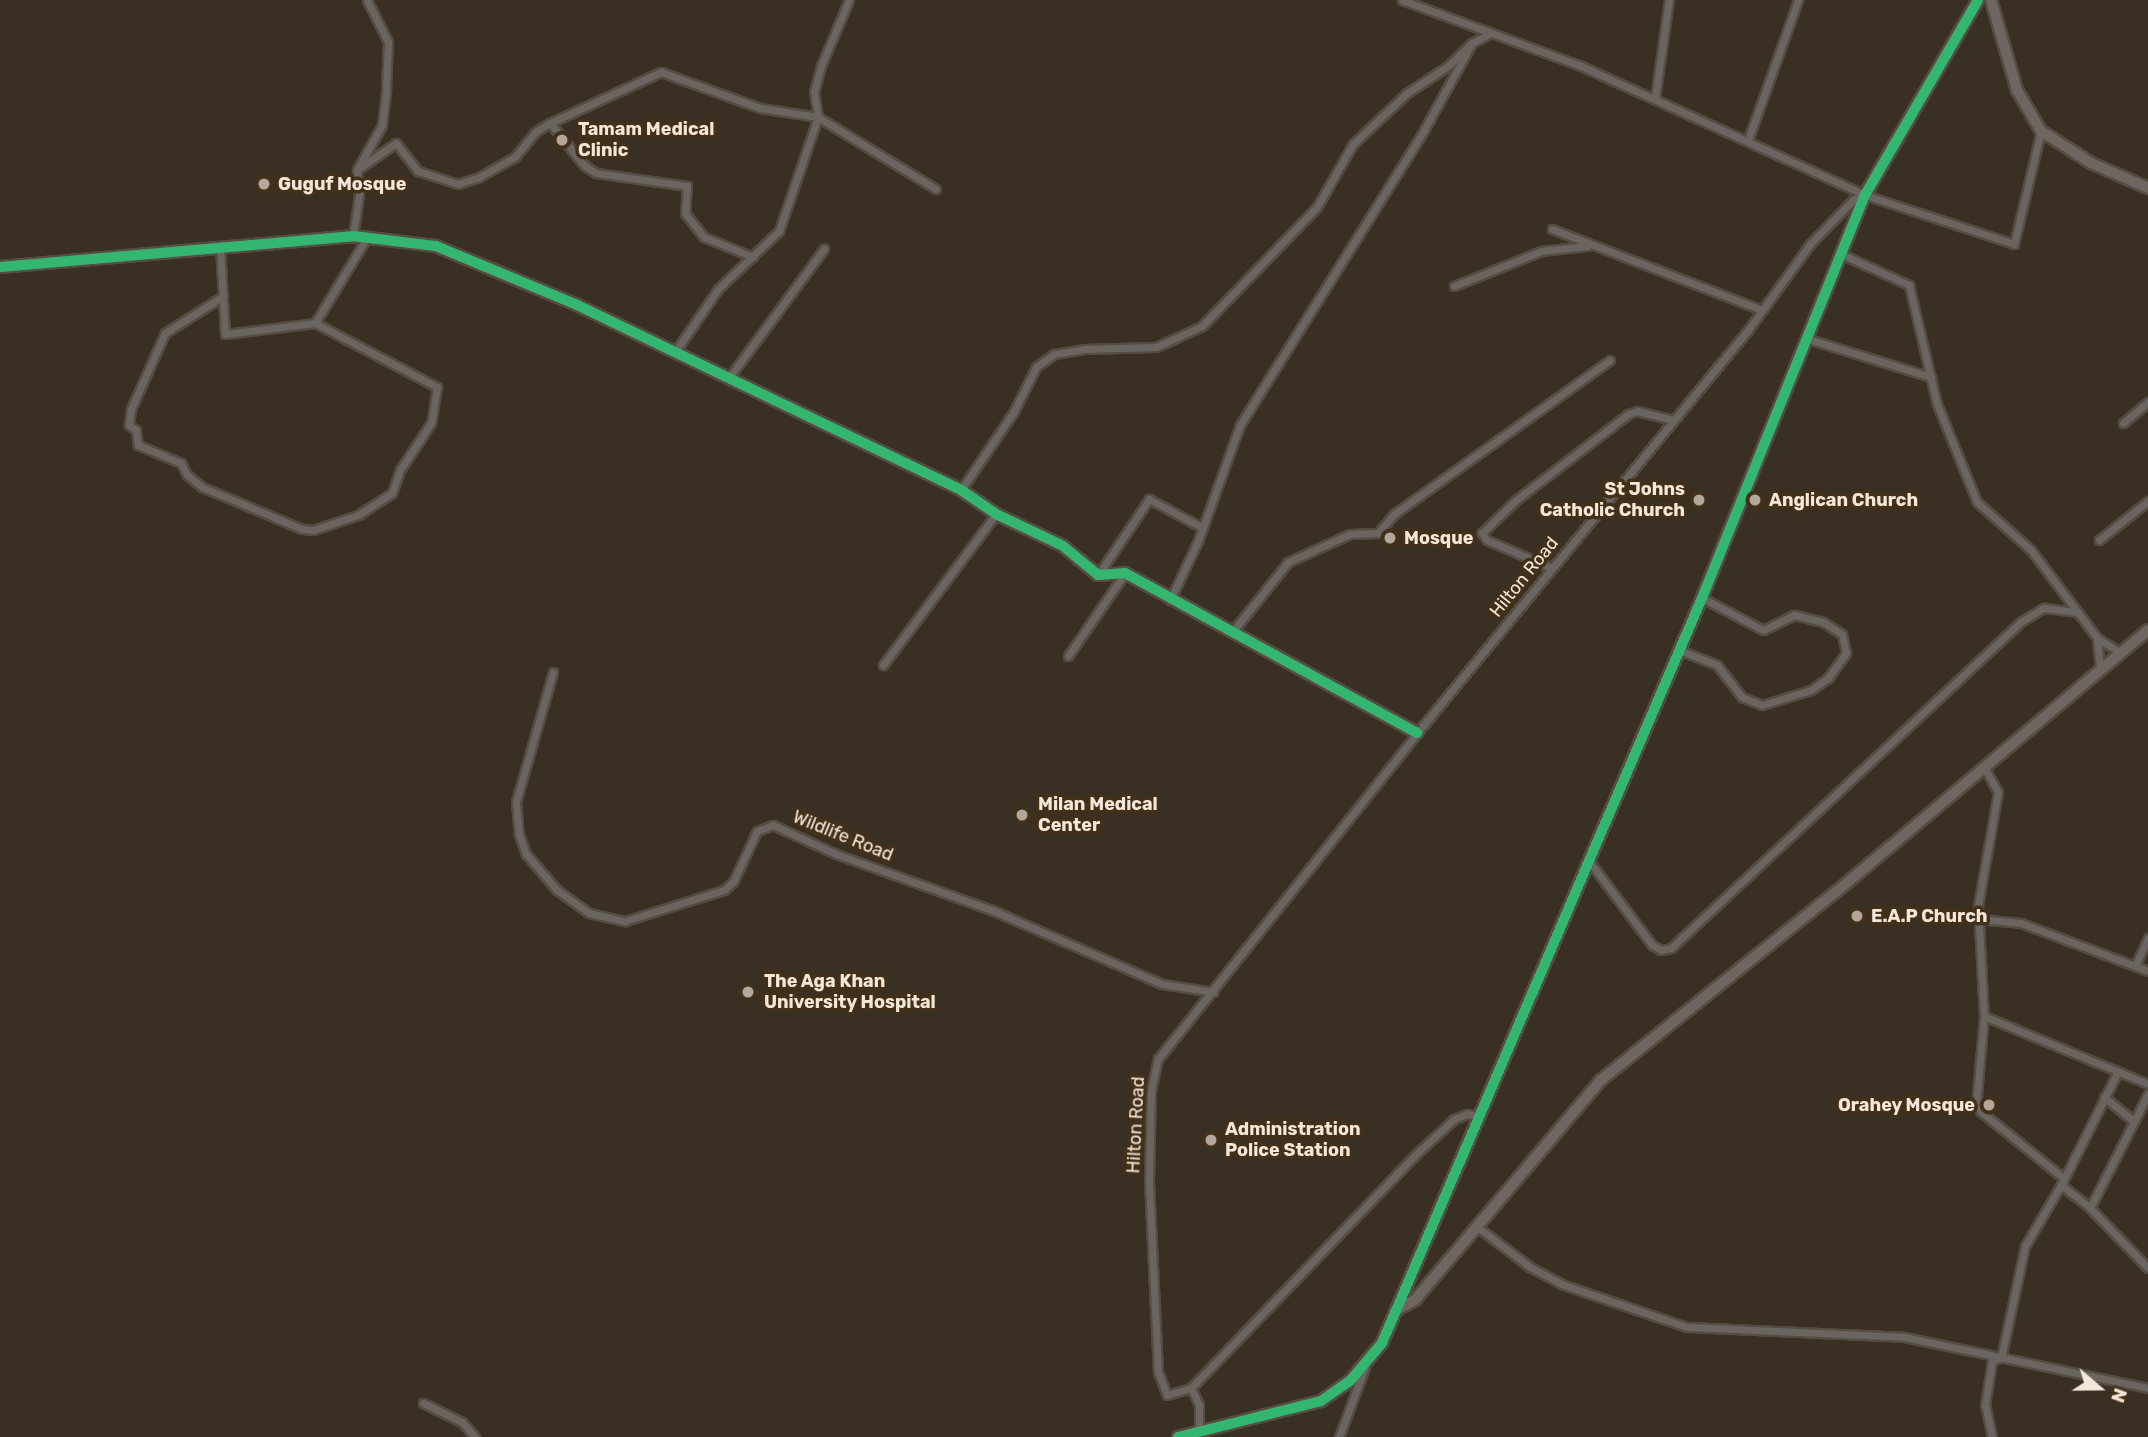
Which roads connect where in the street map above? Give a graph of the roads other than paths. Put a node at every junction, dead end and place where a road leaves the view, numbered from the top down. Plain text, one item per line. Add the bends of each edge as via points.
1 (367, 0) edge
2 (849, 0) edge
3 (1402, 0) edge
4 (1669, 0) edge
5 (1798, 0) edge
6 (1978, 0) edge
7 (1990, 0) edge
8 (1487, 35) junction
9 (1472, 43) junction
10 (1655, 98) junction
11 (818, 117) junction
12 (550, 123) junction
13 (2041, 131) junction
14 (1748, 140) junction
15 (357, 170) junction
16 (2148, 188) edge
17 (936, 189) dead end
18 (1864, 195) junction
19 (1552, 229) dead end
20 (353, 236) junction
21 (366, 239) junction
22 (220, 247) junction
23 (1598, 248) junction
24 (824, 249) dead end
25 (1841, 254) junction
26 (754, 257) junction
27 (0, 267) edge
28 (1454, 286) dead end
29 (223, 296) junction
30 (1762, 310) junction
31 (315, 323) junction
32 (1808, 339) junction
33 (675, 352) junction
34 (1610, 360) dead end
35 (1931, 377) junction
36 (728, 379) junction
37 (2148, 402) edge
38 (1673, 420) junction
39 (2123, 423) dead end
40 (961, 490) junction
41 (2148, 500) edge
42 (996, 514) junction
43 (1203, 528) junction
44 (2099, 540) dead end
45 (1552, 568) junction
46 (1125, 573) junction
47 (1098, 575) junction
48 (1702, 598) junction
49 (1169, 600) junction
50 (2078, 612) junction
51 (2148, 630) edge
52 (1233, 631) junction
53 (2097, 638) junction
54 (1679, 650) junction
55 (2119, 652) junction
56 (1069, 656) dead end
57 (883, 665) dead end
58 (2100, 666) junction
59 (553, 672) dead end
60 (1417, 733) junction
61 (1984, 768) junction
62 (1589, 861) junction
63 (1978, 919) junction
64 (2148, 938) edge
65 (2135, 966) junction
66 (2148, 971) edge
67 (1213, 992) junction
68 (1984, 1016) junction
69 (2118, 1070) junction
70 (2148, 1084) edge
71 (2148, 1094) edge
72 (2104, 1097) junction
73 (1480, 1116) junction
74 (2134, 1121) junction
75 (2062, 1181) junction
76 (2090, 1208) junction
77 (1476, 1226) junction
78 (2148, 1268) edge
79 (1398, 1308) junction
80 (2001, 1358) junction
81 (1366, 1363) junction
82 (1191, 1388) junction
83 (2148, 1388) edge
84 (423, 1403) dead end
85 (1199, 1432) junction
86 (475, 1437) edge
87 (1178, 1437) edge
88 (1339, 1437) edge
89 (1992, 1437) edge

1 - 15 street via 388,42 386,90 382,124
2 - 11 street via 814,92
3 - 8 street
4 - 10 street
5 - 14 street
6 - 18 street
7 - 13 street via 2017,90
8 - 9 street
8 - 10 street via 1581,66
9 - 40 street via 1448,66 1407,93 1353,144 1317,206 1202,326 1156,347 1054,354 1036,367 1013,413
9 - 43 street via 1424,130 1240,425
10 - 14 street
11 - 12 street via 760,108 661,72
11 - 17 street
11 - 26 street via 779,231
12 - 15 street via 501,166 458,184 418,172 396,143
12 - 26 street via 584,165 597,173 687,187 685,213 704,237
13 - 16 street via 2091,163
13 - 18 street via 2014,244
14 - 18 street
15 - 20 street via 359,195
18 - 25 street
18 - 30 street, Hilton Road via 1853,200 1810,244
19 - 23 street
20 - 21 street
20 - 22 street
21 - 31 street
21 - 33 street via 436,247
22 - 27 street
22 - 29 street
23 - 28 street via 1578,245 1541,251
23 - 30 street
24 - 36 street
25 - 32 street
25 - 35 street via 1909,285
26 - 33 street via 718,289
29 - 31 street via 225,334
29 - 31 street via 165,333 135,396 129,425 136,430 138,445 181,463 202,487 313,530 358,515 392,493 400,470 431,423 439,394 437,387 419,374 383,361
30 - 38 street, Hilton Road
32 - 35 street
32 - 48 street
33 - 36 street
34 - 52 street via 1394,514 1378,533 1350,534 1288,562
35 - 50 street via 1947,432 1977,502 2031,550
36 - 40 street
37 - 39 street
38 - 45 street, Hilton Road
38 - 45 street via 1637,411 1629,414 1516,500 1482,533 1488,540
40 - 42 street
41 - 44 street
42 - 47 street via 1063,546
42 - 57 street
43 - 47 street via 1149,499
43 - 49 street
45 - 60 street, Hilton Road
46 - 47 street
46 - 49 street
46 - 56 street
48 - 54 street
48 - 54 street via 1763,630 1794,615 1822,622 1842,634 1846,653 1828,678 1811,690 1762,705 1742,697 1717,665
49 - 52 street
50 - 53 street
50 - 62 street via 2043,608 2022,621 1671,948 1661,950 1652,944
51 - 55 street
52 - 60 street
53 - 55 street
53 - 58 street
54 - 62 street
55 - 58 street
58 - 61 street
59 - 67 street, Wildlife Road via 516,802 519,834 526,854 557,890 589,913 625,921 724,890 733,882 757,831 773,825 836,854 994,911 1162,984
60 - 67 street, Hilton Road
61 - 63 street via 1998,792
61 - 77 street via 1601,1080
62 - 73 street
63 - 65 street via 2021,923
63 - 68 street
64 - 65 street
65 - 66 street
67 - 82 street, Hilton Road via 1158,1059 1151,1091 1149,1180 1158,1372 1167,1395
68 - 69 street
68 - 75 street via 1977,1094 1980,1111
69 - 70 street
69 - 72 street
71 - 74 street
72 - 74 street
72 - 75 street
73 - 79 street
73 - 82 street via 1466,1114 1454,1119 1415,1155
74 - 76 street
75 - 76 street
75 - 80 street via 2025,1246
76 - 78 street
77 - 79 street via 1415,1300
77 - 80 street via 1520,1261 1564,1286 1687,1327 1904,1337
79 - 81 street via 1382,1343
80 - 83 street
80 - 89 street via 1992,1361 1986,1405
81 - 85 street via 1321,1401
81 - 88 street
82 - 85 street via 1199,1405
84 - 86 street via 462,1422
85 - 87 street

